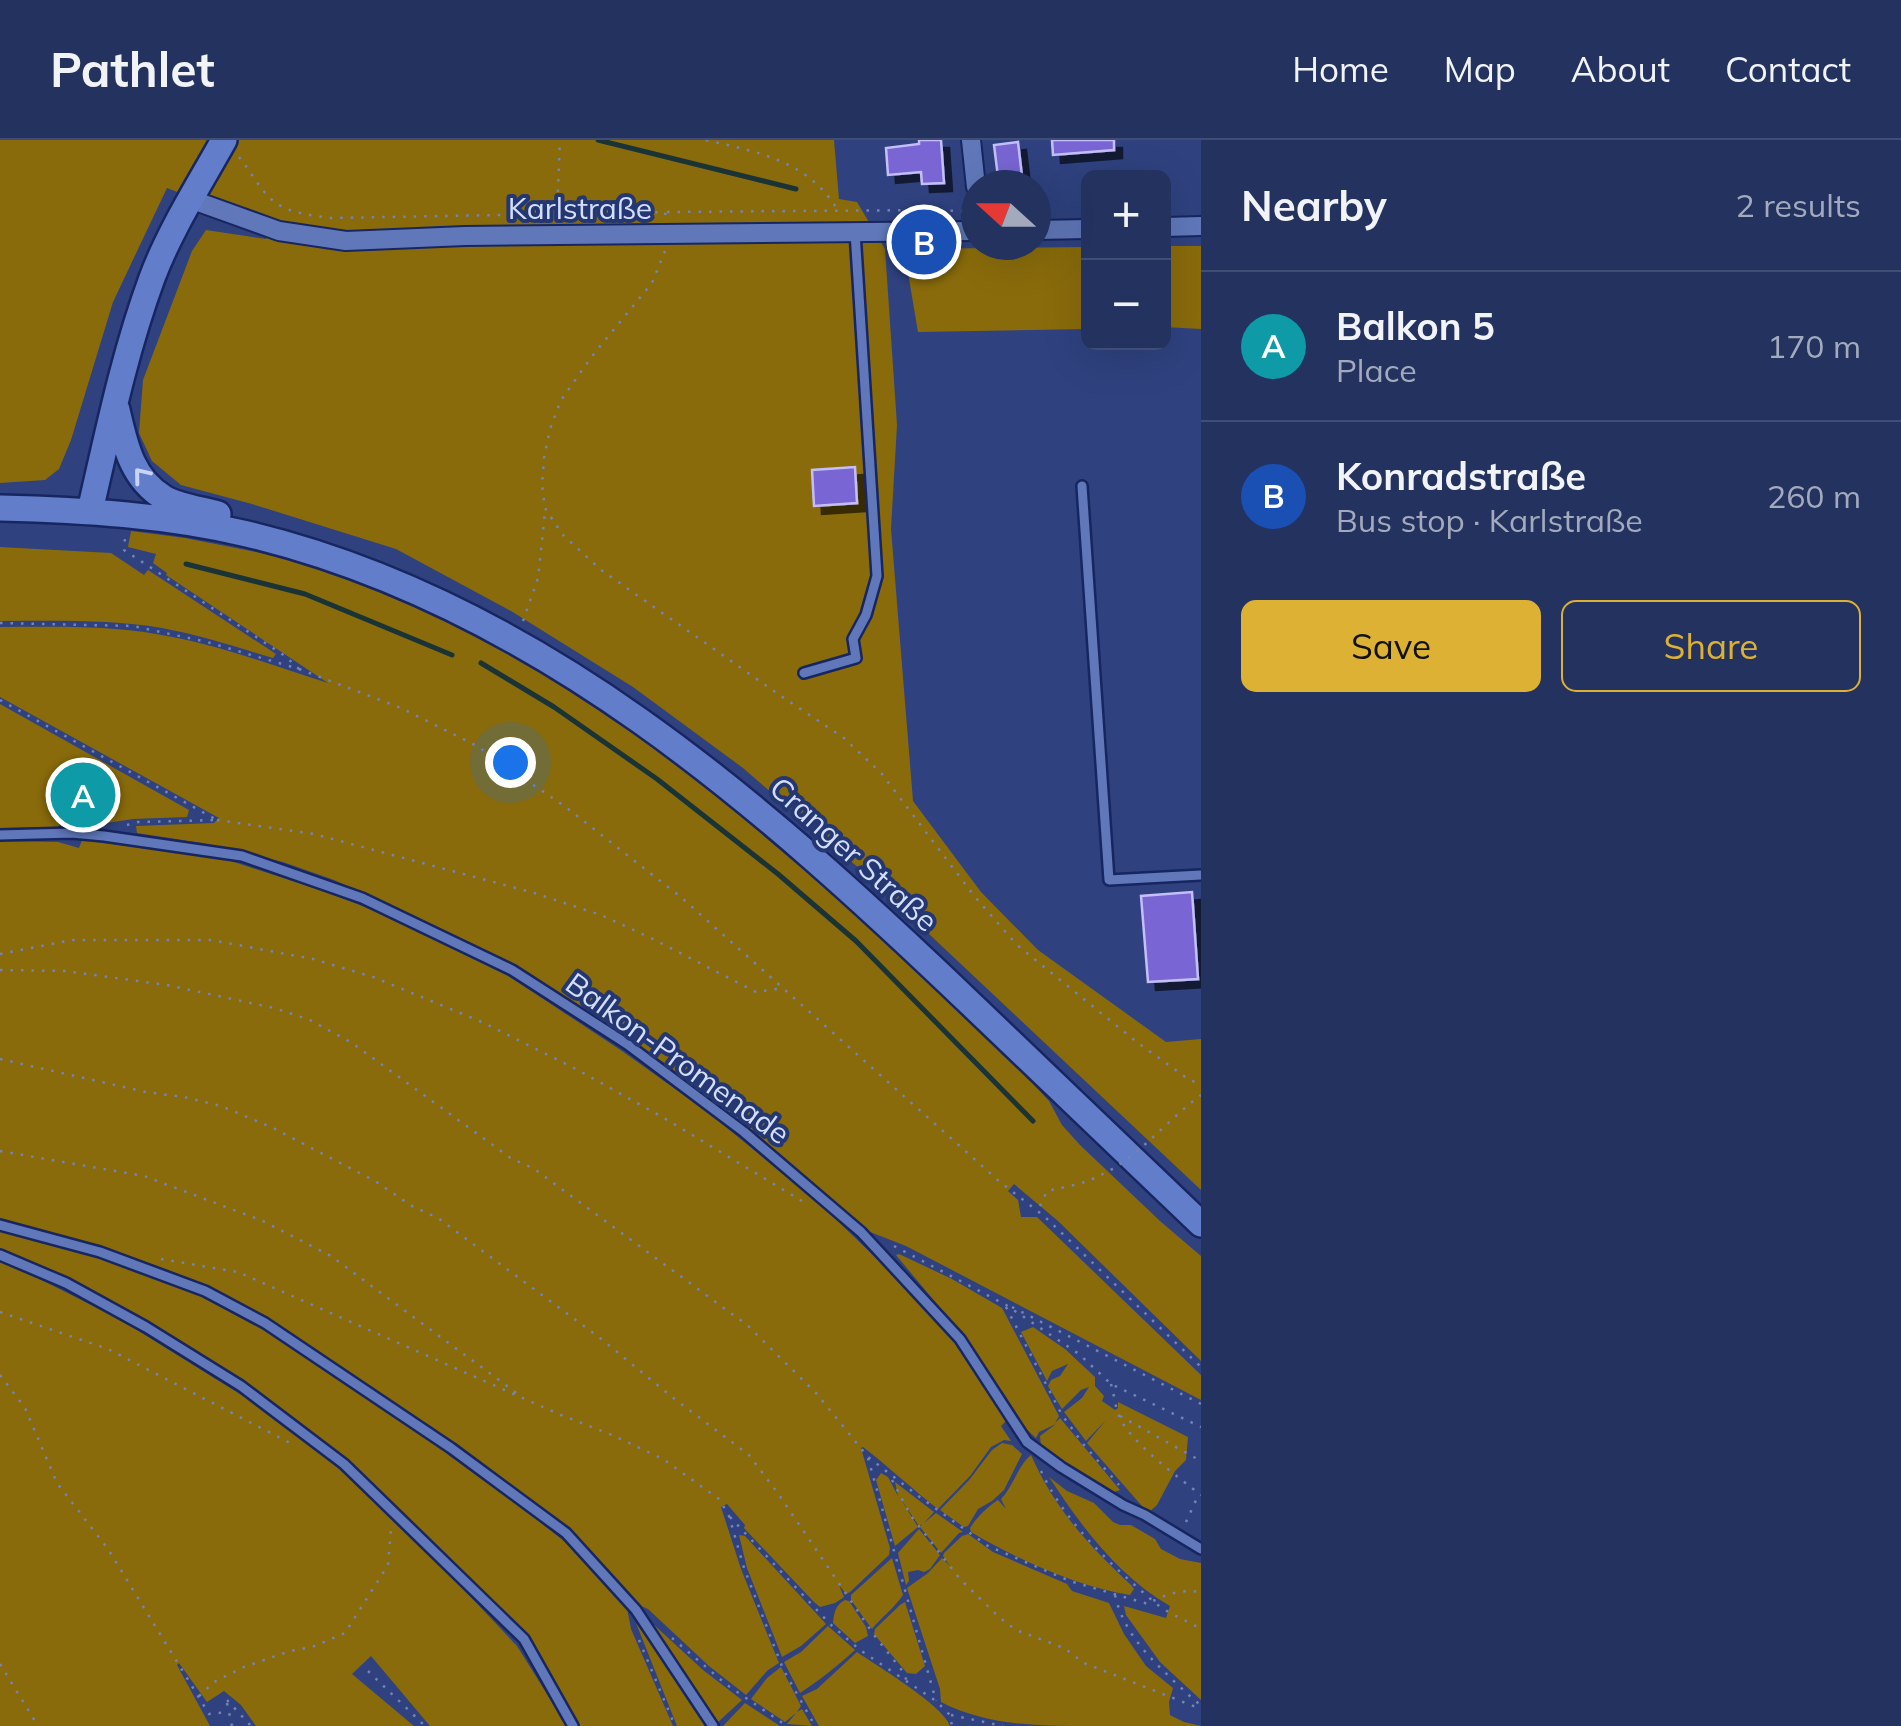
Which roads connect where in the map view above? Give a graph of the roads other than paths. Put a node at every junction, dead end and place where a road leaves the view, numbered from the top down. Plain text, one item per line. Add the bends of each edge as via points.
1 (971, 140) edge
2 (222, 143) edge
3 (974, 170) edge
4 (190, 198) junction
5 (1201, 226) edge
6 (1171, 227) edge
7 (1081, 228) edge
8 (1051, 229) edge
9 (961, 231) edge
10 (855, 232) junction
11 (115, 400) junction
12 (1082, 486) dead end
13 (0, 508) edge
14 (90, 511) junction
15 (418, 592) junction
16 (804, 673) dead end
17 (0, 835) edge
18 (1201, 875) edge
19 (1201, 1224) edge
20 (0, 1225) edge
21 (0, 1254) edge
22 (1201, 1549) edge
23 (573, 1726) edge
24 (713, 1726) edge

1 - 3 street
2 - 4 main road
4 - 10 street, Karlstraße via 280,231 346,241
4 - 11 main road via 153,275
5 - 6 street
7 - 8 street
9 - 10 street, Karlstraße
10 - 16 lane via 878,576 853,639 856,658
11 - 14 main road
15 -> 11 main road, Cranger Straße via 390,567 165,499 133,467
12 - 18 lane via 1110,880
13 - 14 main road, Cranger Straße
14 - 15 main road, Cranger Straße via 249,534
15 - 19 main road, Cranger Straße via 580,680 730,786 888,925
17 - 22 lane, Balkon-Promenade via 72,833 242,856 362,898 512,970 627,1044 861,1232 960,1339 1027,1442
20 - 24 lane via 206,1291 264,1322 451,1448 566,1533 636,1610
21 - 23 lane via 146,1327 241,1386 344,1464 524,1639

